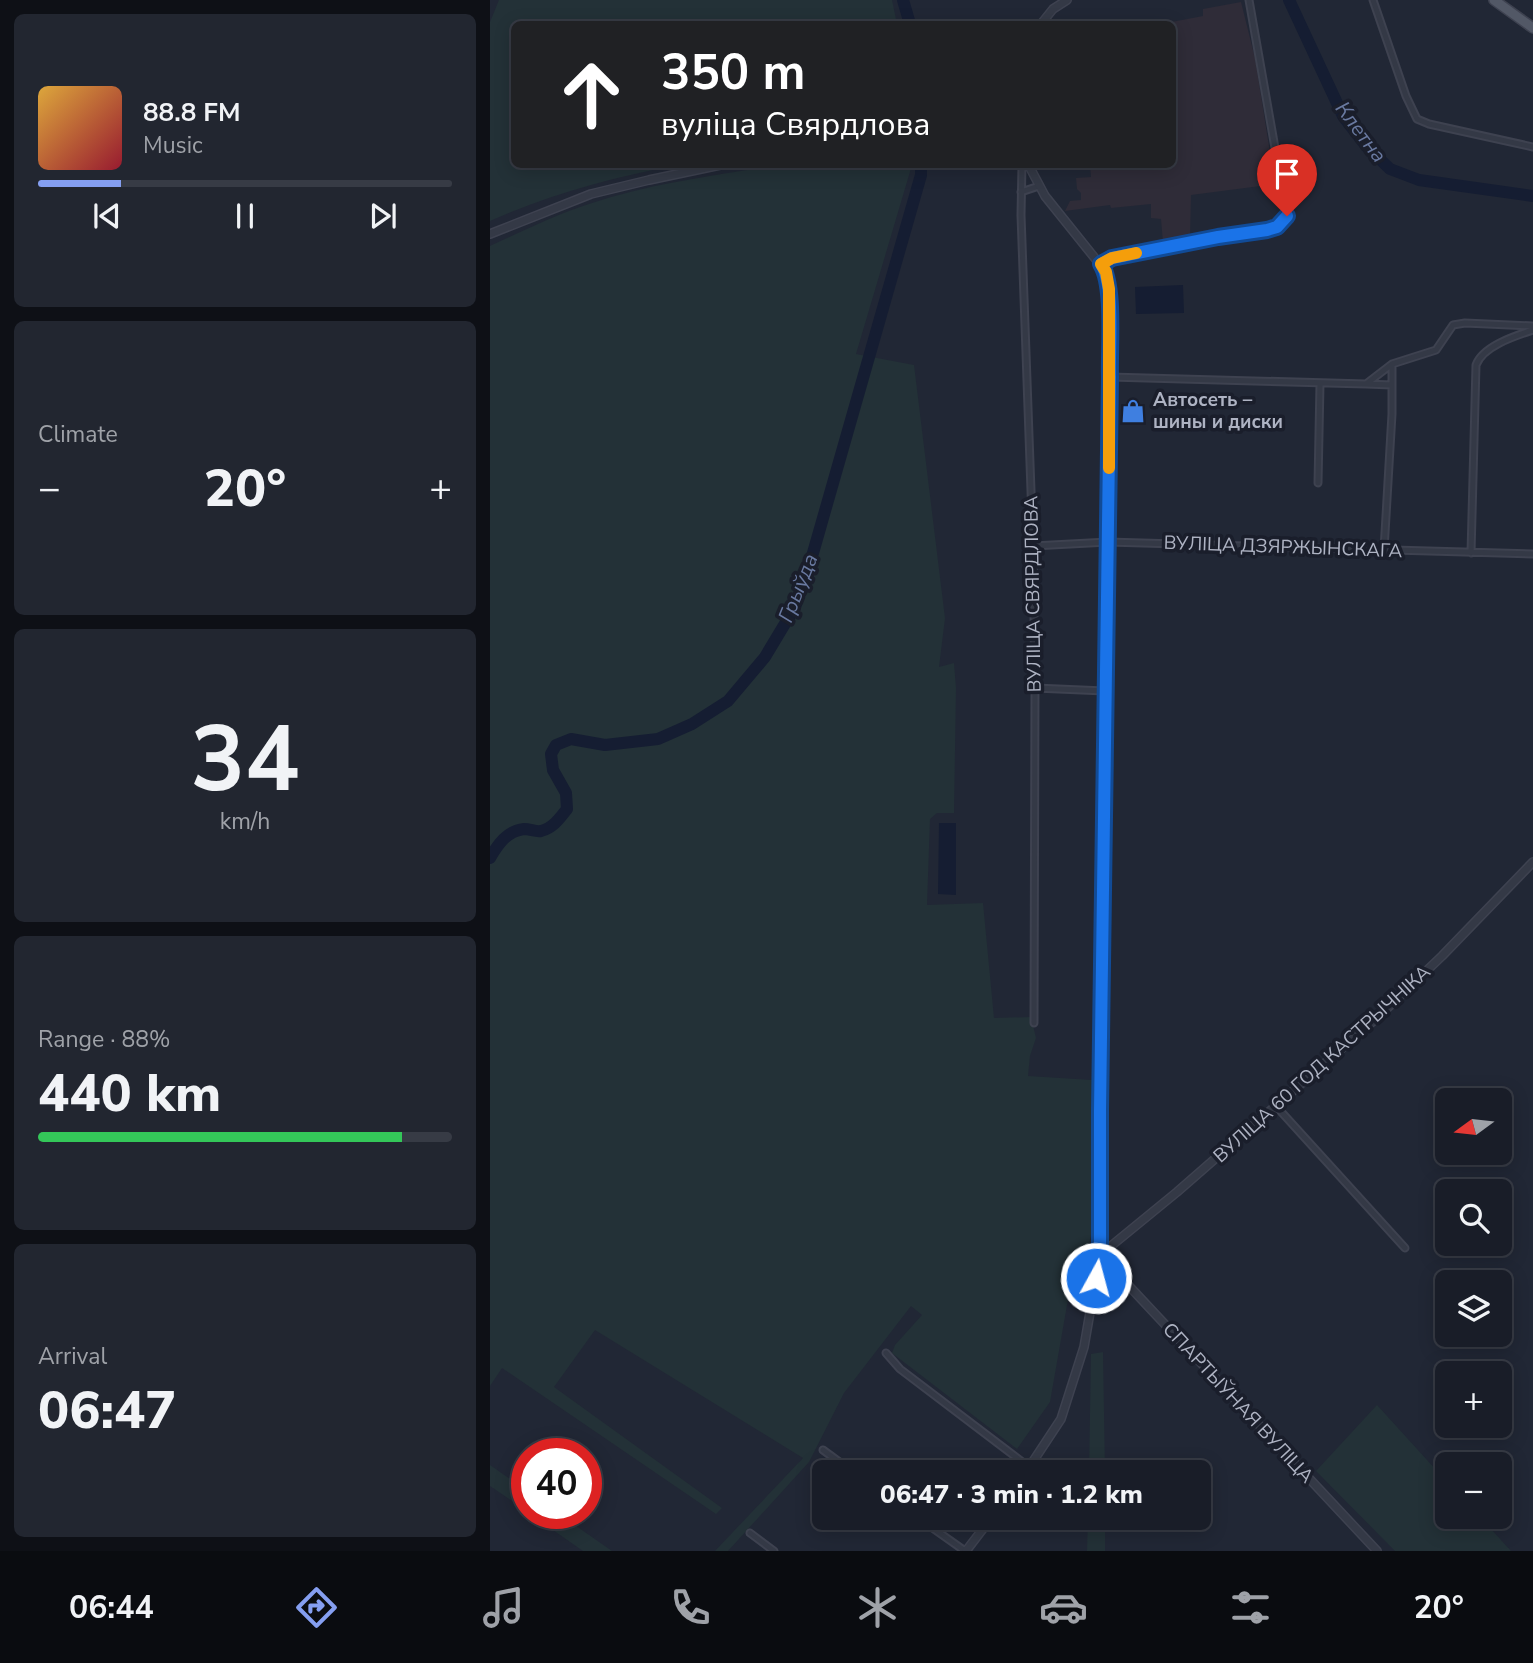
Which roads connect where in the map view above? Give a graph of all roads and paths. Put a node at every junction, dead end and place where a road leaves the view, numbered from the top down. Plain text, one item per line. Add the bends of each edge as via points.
1 (1067, 0) edge
2 (1249, 0) edge
3 (1374, 0) edge
4 (1494, 0) edge
5 (1043, 21) edge
6 (1533, 28) edge
7 (1533, 147) edge
8 (706, 168) edge
9 (1022, 168) edge
10 (1030, 168) edge
11 (1039, 186) junction
12 (1021, 192) junction
13 (490, 234) edge
14 (1101, 264) junction
15 (1533, 328) edge
16 (1391, 364) junction
17 (1110, 377) junction
18 (1320, 384) junction
19 (1366, 384) junction
20 (1392, 385) junction
21 (1318, 483) dead end
22 (1108, 542) junction
23 (1033, 546) junction
24 (1384, 550) junction
25 (1472, 553) junction
26 (1533, 554) edge
27 (1035, 688) junction
28 (1105, 691) junction
29 (1533, 862) edge
30 (1034, 1023) dead end
31 (1275, 1105) junction
32 (1405, 1248) dead end
33 (1100, 1255) junction
34 (886, 1353) dead end
35 (823, 1450) dead end
36 (837, 1460) edge
37 (1017, 1460) edge
38 (1034, 1460) edge
39 (935, 1530) edge
40 (982, 1530) edge
41 (750, 1533) dead end
42 (774, 1551) edge
43 (965, 1551) edge
44 (1377, 1551) edge

1 - 5 street
2 - 14 street via 1287,216 1267,230 1112,258
3 - 7 street via 1417,119
4 - 6 main road
8 - 13 street via 591,194
9 - 12 street, ВУЛІЦА СВЯРДЛОВА
10 - 11 street
11 - 12 street
11 - 14 street
12 - 23 street, ВУЛІЦА СВЯРДЛОВА
14 - 17 street via 1109,289
15 - 16 street via 1453,325 1436,350
15 - 25 street via 1479,356 1476,365
16 - 19 street
16 - 20 street
17 - 18 street
17 - 22 street
18 - 19 street
18 - 21 street
19 - 20 street
20 - 24 street
22 - 23 street, ВУЛІЦА ДЗЯРЖЫНСКАГА
22 - 24 street, ВУЛІЦА ДЗЯРЖЫНСКАГА
22 - 28 street
23 - 27 street, ВУЛІЦА СВЯРДЛОВА
24 - 25 street, ВУЛІЦА ДЗЯРЖЫНСКАГА
25 - 26 street, ВУЛІЦА ДЗЯРЖЫНСКАГА
27 - 28 street
27 - 30 street, ВУЛІЦА СВЯРДЛОВА
28 - 33 street
29 - 31 street, ВУЛІЦА 60 ГОД КАСТРЫЧНІКА via 1379,1016
31 - 32 street
31 - 33 street, ВУЛІЦА 60 ГОД КАСТРЫЧНІКА
33 - 38 street via 1084,1347 1061,1419
33 - 44 street, СПАРТЫЎНАЯ ВУЛІЦА
34 - 37 street
35 - 36 street
39 - 43 street
40 - 43 street
41 - 42 street

